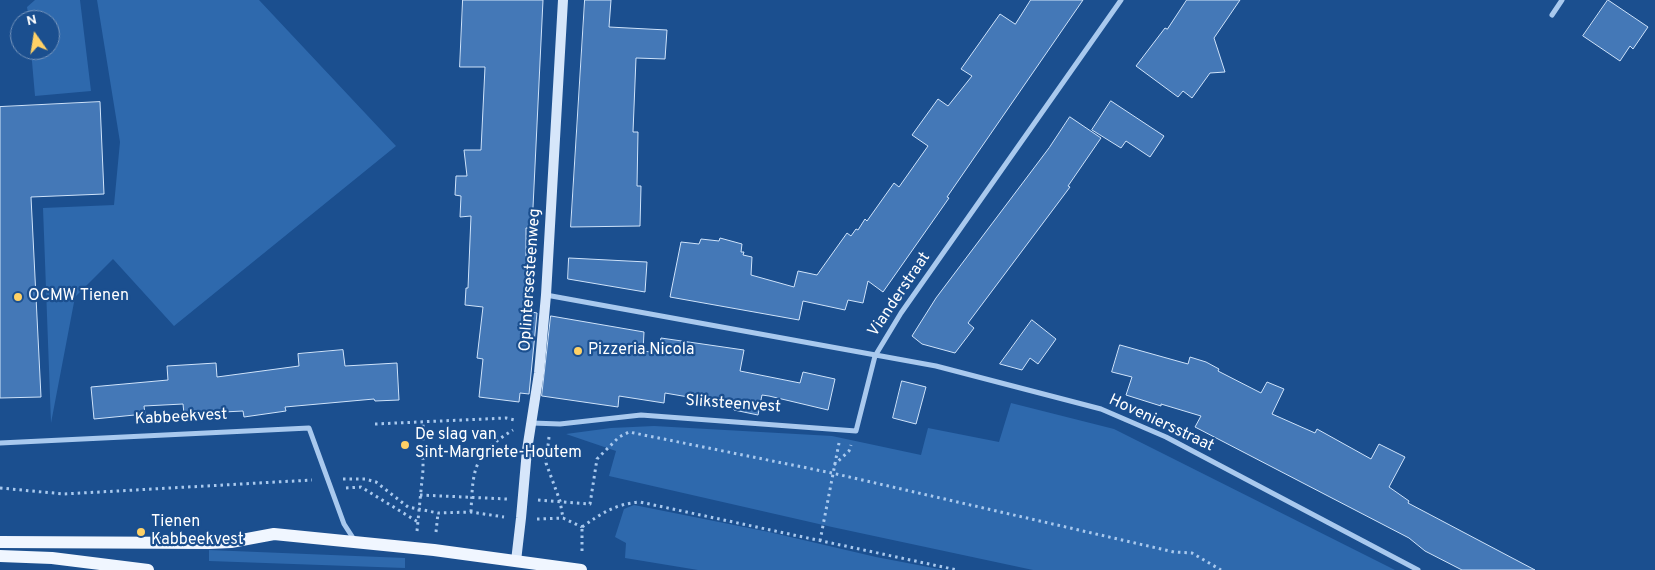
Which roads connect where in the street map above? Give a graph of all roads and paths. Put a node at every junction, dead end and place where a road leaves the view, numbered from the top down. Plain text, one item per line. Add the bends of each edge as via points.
1 (563, 0) edge
2 (1121, 0) edge
3 (1562, 0) edge
4 (1552, 14) dead end
5 (546, 295) junction
6 (875, 356) junction
7 (423, 422) junction
8 (532, 423) junction
9 (375, 424) dead end
10 (549, 424) junction
11 (842, 430) junction
12 (856, 430) junction
13 (0, 443) edge
14 (834, 465) junction
15 (832, 473) junction
16 (329, 478) junction
17 (0, 488) edge
18 (332, 489) junction
19 (420, 495) junction
20 (472, 497) junction
21 (523, 500) junction
22 (560, 501) junction
23 (420, 510) junction
24 (471, 512) junction
25 (521, 518) junction
26 (563, 518) junction
27 (418, 522) junction
28 (582, 527) junction
29 (820, 540) junction
30 (0, 542) edge
31 (356, 543) junction
32 (416, 549) junction
33 (0, 556) edge
34 (515, 566) edge
35 (132, 569) edge
36 (148, 570) edge
37 (580, 570) edge
38 (957, 570) edge
39 (1221, 570) edge
40 (1418, 570) edge

1 - 5 street, Oplintersesteenweg
2 - 6 street, Vianderstraat via 901,313
3 - 4 street
5 - 6 street, Vianderstraat
5 - 8 street, Oplintersesteenweg
6 - 12 street
6 - 40 street, Hoveniersstraat via 936,366 1101,410 1166,437
7 - 8 path via 506,418
7 - 9 path
7 - 19 path
8 - 10 street, Sliksteenvest
8 - 20 path via 512,430 479,458
8 - 21 street, Oplintersesteenweg
10 - 11 street, Sliksteenvest via 641,415
10 - 22 path via 550,445 546,463
11 - 12 street, Sliksteenvest
11 - 14 path
12 - 14 path via 849,451
13 - 16 street, Kabbeekvest via 309,428
14 - 15 path
15 - 22 path via 629,432 596,459 590,504
15 - 29 path
15 - 39 path via 1174,552 1192,553
16 - 17 path via 64,494
16 - 18 street, Kabbeekvest
16 - 23 path via 376,482 408,507
18 - 27 path via 361,487
18 - 31 street, Kabbeekvest via 344,524
19 - 20 path
19 - 23 path
20 - 21 path
20 - 24 path
21 - 22 path
21 - 25 street, Oplintersesteenweg
22 - 26 path
23 - 24 path
23 - 27 path
24 - 25 path
25 - 26 path
25 - 34 street, Oplintersesteenweg
26 - 28 path
27 - 32 path
28 - 29 path via 608,509 640,502
28 - 37 path
29 - 38 path
30 - 31 main road via 209,543 274,534
31 - 32 main road
32 - 34 main road
33 - 35 main road via 52,558
34 - 37 main road
35 - 36 main road

